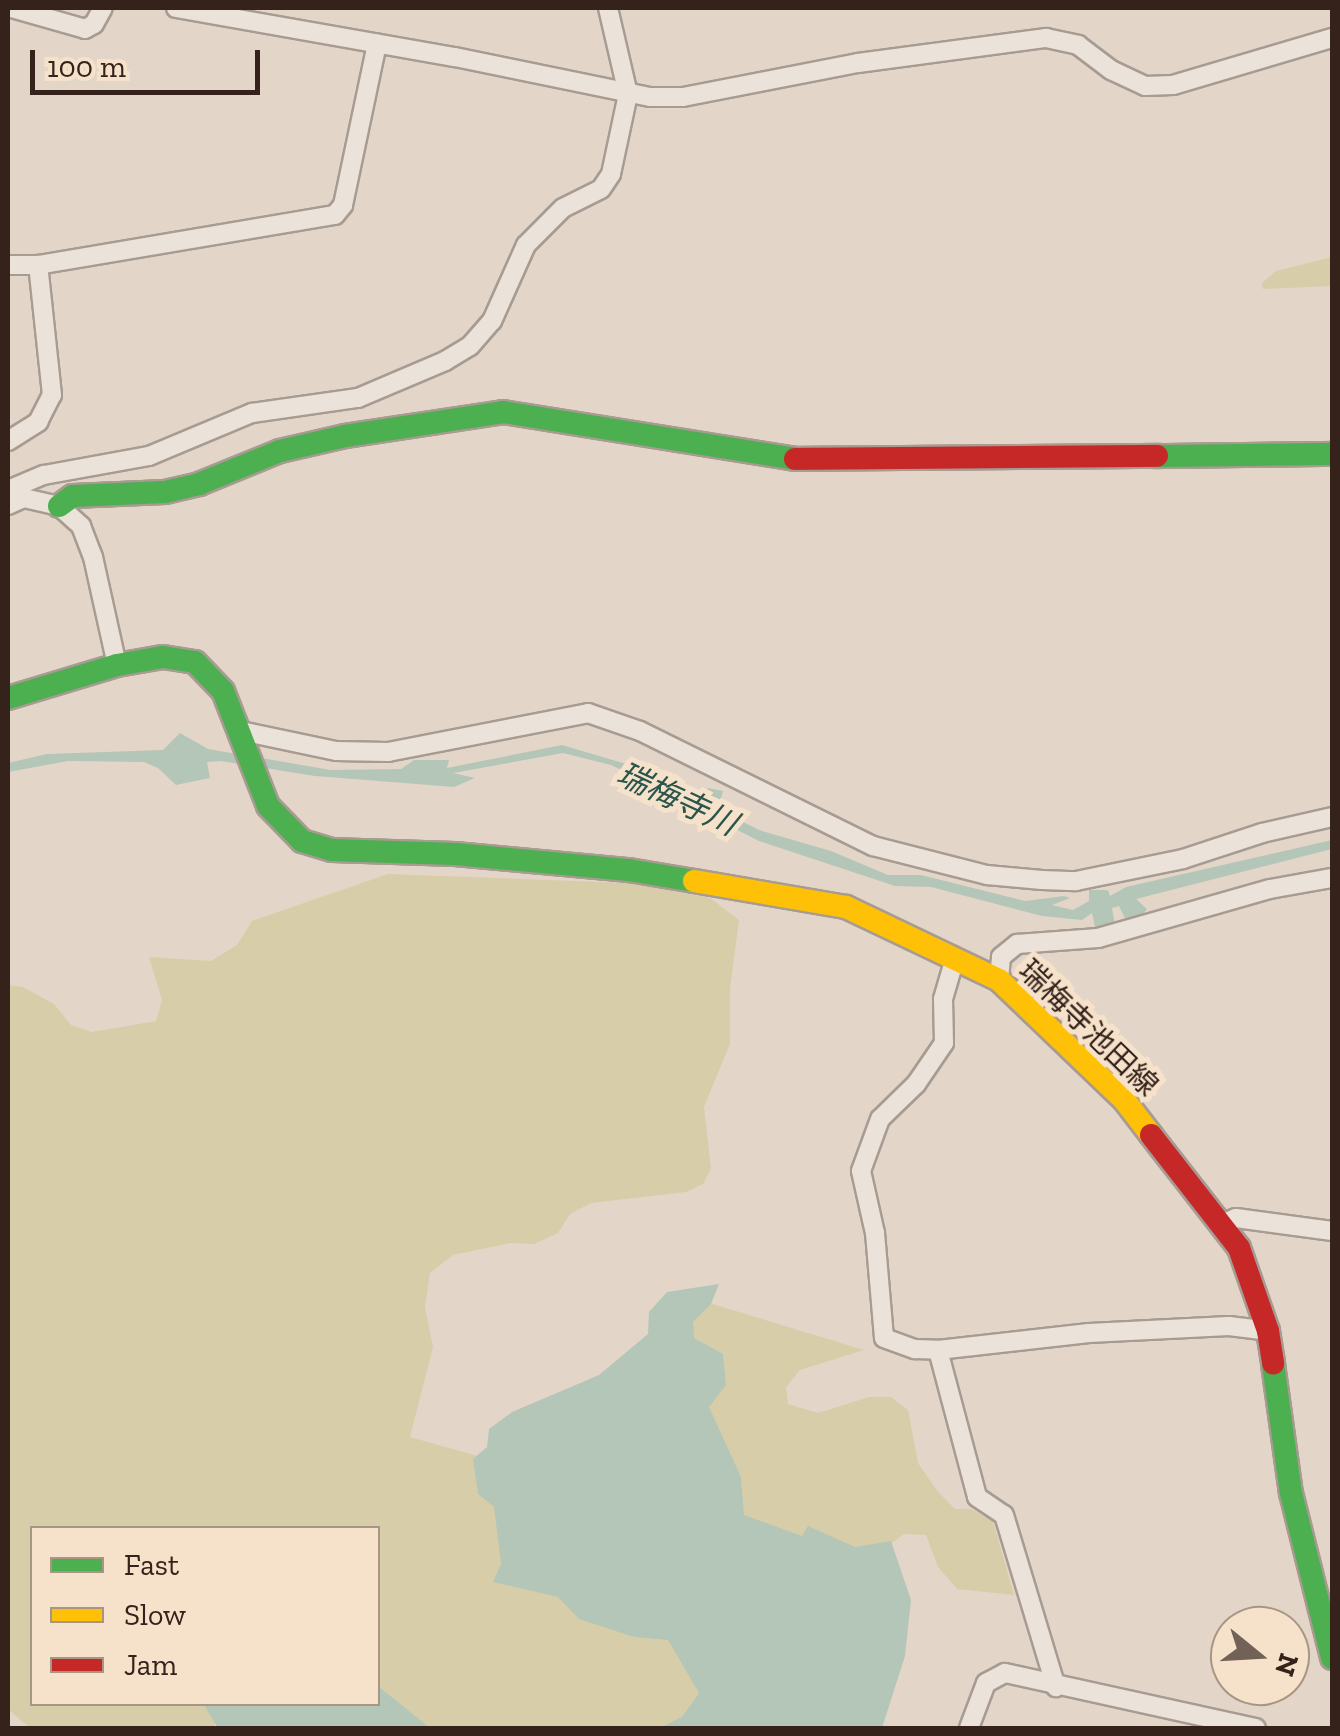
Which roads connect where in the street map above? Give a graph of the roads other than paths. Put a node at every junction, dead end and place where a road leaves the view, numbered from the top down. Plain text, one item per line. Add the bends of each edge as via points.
1 (103, 8) edge
2 (176, 8) edge
3 (608, 8) edge
4 (8, 12) edge
5 (1332, 38) edge
6 (376, 44) junction
7 (628, 94) junction
8 (8, 265) edge
9 (38, 265) junction
10 (8, 441) edge
11 (1332, 454) edge
12 (8, 490) edge
13 (8, 505) edge
14 (59, 506) junction
15 (116, 665) junction
16 (8, 698) edge
17 (241, 731) junction
18 (1332, 817) edge
19 (1332, 878) edge
20 (956, 958) junction
21 (999, 980) junction
22 (1222, 1224) junction
23 (1332, 1231) edge
24 (1268, 1331) junction
25 (938, 1350) junction
26 (1332, 1658) edge
27 (1056, 1687) junction
28 (970, 1728) edge
29 (1256, 1728) edge

1 - 4 street via 85,29
2 - 6 street
3 - 7 street
5 - 7 street via 1174,85 1145,86 1064,39 1046,38 858,63 683,97
6 - 7 street
6 - 9 street via 343,204 335,215
7 - 12 street via 602,189 564,208 526,245 492,321 470,346 372,394 252,412 149,456 44,475
8 - 9 street
9 - 10 street via 52,394 38,422
11 - 14 main road via 810,461 503,412 345,436 280,451 200,484 73,496
13 - 14 street via 24,498
14 - 15 street via 86,538
15 - 16 main road
15 - 17 main road via 163,657 195,662 223,691
17 - 18 street via 336,751 388,752 588,714 640,731 874,846 987,875 1042,880 1076,881 1183,858
17 - 20 main road, 瑞梅寺池田線 via 268,806 290,832 317,847 629,870 846,907
19 - 21 street via 1098,938 1016,944 1000,957
20 - 21 main road, 瑞梅寺池田線
20 - 25 street via 942,999 944,1044 880,1119 861,1171 875,1233 884,1338
21 - 22 main road, 瑞梅寺池田線 via 1125,1100
22 - 23 street via 1236,1218
22 - 24 main road, 瑞梅寺池田線 via 1240,1248
24 - 25 street via 1229,1326 1088,1333
24 - 26 main road, 瑞梅寺池田線 via 1291,1493
25 - 27 street via 977,1497 1004,1514
27 - 28 street via 1005,1673 993,1676
27 - 29 street

